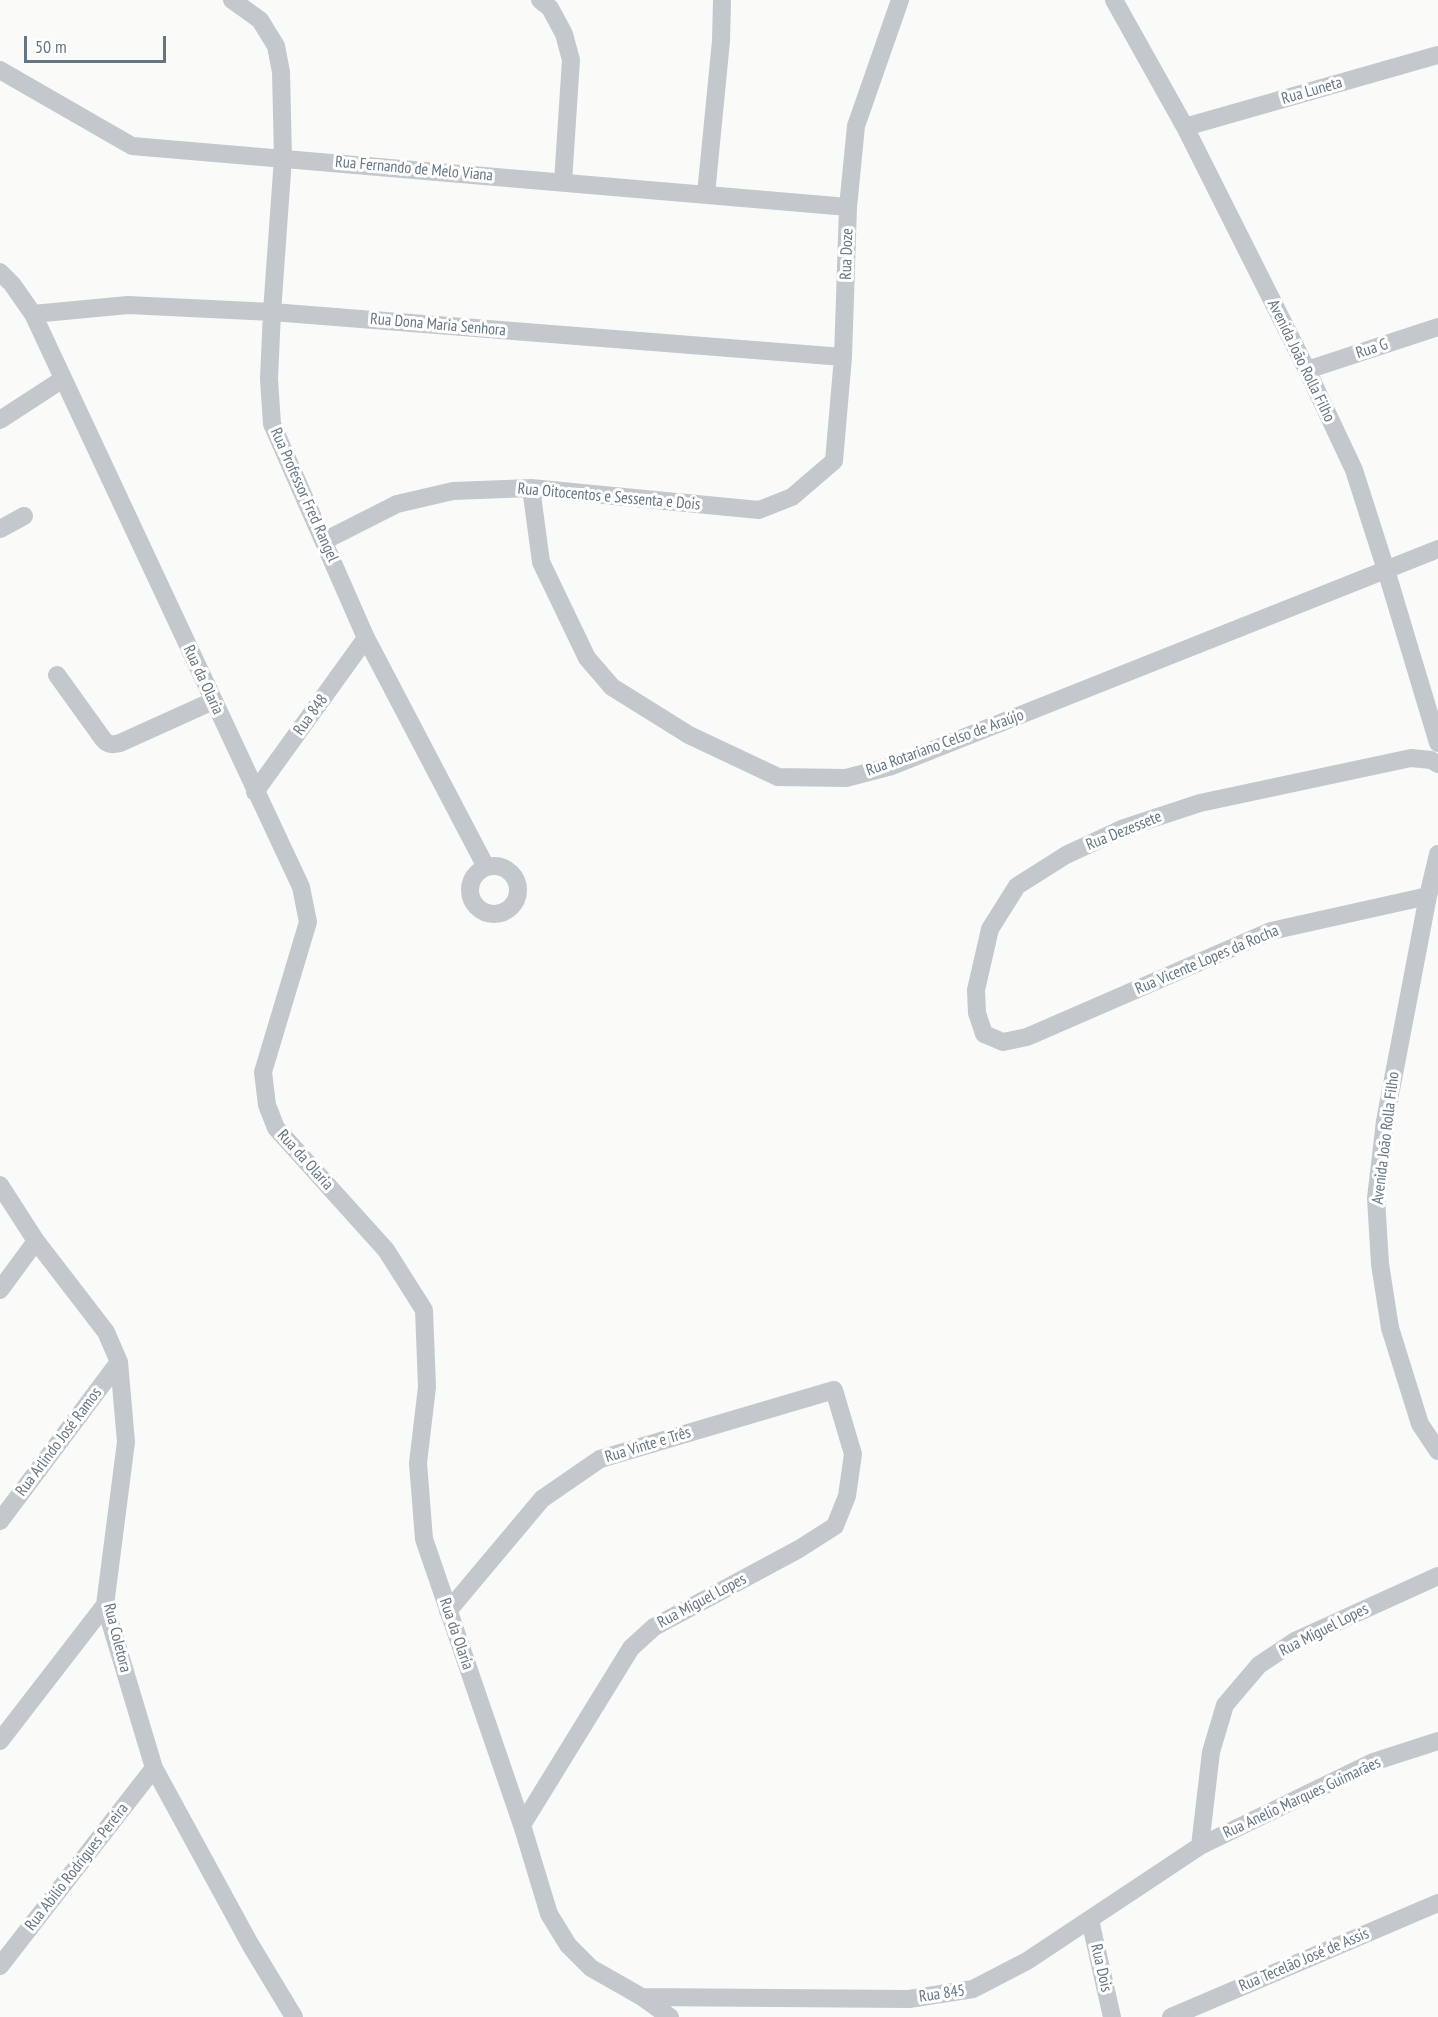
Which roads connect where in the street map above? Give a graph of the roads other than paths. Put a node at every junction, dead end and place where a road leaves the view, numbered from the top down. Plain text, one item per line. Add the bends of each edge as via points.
1 (232, 0) edge
2 (540, 0) edge
3 (722, 0) edge
4 (900, 0) edge
5 (1114, 0) edge
6 (1438, 55) edge
7 (0, 70) edge
8 (1185, 127) junction
9 (283, 158) junction
10 (563, 182) junction
11 (706, 195) junction
12 (848, 207) junction
13 (0, 272) edge
14 (272, 312) junction
15 (33, 314) junction
16 (1438, 327) edge
17 (843, 357) junction
18 (1306, 370) junction
19 (63, 379) junction
20 (0, 420) edge
21 (531, 488) junction
22 (792, 497) joint
23 (24, 516) dead end
24 (0, 529) edge
25 (324, 541) junction
26 (1438, 549) edge
27 (1386, 570) junction
28 (366, 638) junction
29 (57, 675) dead end
30 (213, 701) junction
31 (1438, 743) edge
32 (1438, 764) edge
33 (255, 792) junction
34 (1438, 854) edge
35 (486, 867) dead end
36 (1428, 896) junction
37 (1027, 1037) joint
38 (0, 1185) edge
39 (36, 1241) junction
40 (0, 1290) edge
41 (119, 1362) junction
42 (834, 1390) joint
43 (1438, 1419) edge
44 (1420, 1425) junction
45 (1438, 1451) edge
46 (0, 1521) edge
47 (1438, 1576) edge
48 (105, 1605) junction
49 (448, 1611) junction
50 (1438, 1740) edge
51 (0, 1741) edge
52 (154, 1768) junction
53 (522, 1825) junction
54 (1200, 1846) junction
55 (1438, 1903) edge
56 (1090, 1920) junction
57 (0, 1966) edge
58 (642, 1997) junction
59 (294, 2017) edge
60 (670, 2017) edge
61 (1112, 2017) edge
62 (1171, 2017) edge

1 - 9 street, Rua Professor Fred Rangel via 260,20 276,46 281,72
2 - 10 street via 550,8 564,34 571,60
3 - 11 street
4 - 12 street, Rua Doze via 856,126
5 - 8 street, Avenida João Rolla Filho
6 - 8 street, Rua Luneta
7 - 9 street, Rua Fernando de Melo Viana via 132,146
8 - 18 street, Avenida João Rolla Filho
9 - 10 street, Rua Fernando de Melo Viana
9 - 14 street, Rua Professor Fred Rangel
10 - 11 street, Rua Fernando de Melo Viana
11 - 12 street, Rua Fernando de Melo Viana
12 - 17 street, Rua Doze
13 - 15 street, Rua da Olaria
14 - 15 street, Rua Dona Maria Senhora via 128,305
14 - 17 street, Rua Dona Maria Senhora
14 - 25 street, Rua Professor Fred Rangel via 272,424
15 - 19 street, Rua da Olaria
16 - 18 street, Rua G
17 - 22 street, Rua Doze via 834,462
18 - 27 street, Avenida João Rolla Filho via 1354,470
19 - 20 street
19 - 30 street, Rua da Olaria
21 - 22 street, Rua Oitocentos e Sessenta e Dois via 759,510
21 - 25 street, Rua Oitocentos e Sessenta e Dois via 453,491 397,504
21 - 27 street, Rua Rotariano Celso de Araújo via 541,562 587,658 612,687 689,735 777,777 846,778 892,766
23 - 24 street
25 - 28 street, Rua Professor Fred Rangel
26 - 27 street, Rua Rotariano Celso de Araújo
27 - 31 street, Avenida João Rolla Filho
28 - 33 street, Rua 848
28 - 35 street, Rua Professor Fred Rangel
29 - 30 street via 106,743 120,743
30 - 33 street, Rua da Olaria
32 - 37 street, Rua Dezessete via 1411,758 1200,803 1124,828 1066,855 1017,886 990,929 976,990 977,1013 984,1034 1003,1042
33 - 49 street, Rua da Olaria via 301,887 308,922 262,1072 267,1105 276,1128 386,1251 424,1310 427,1386 418,1463 424,1539
34 - 36 street, Avenida João Rolla Filho
36 - 37 street, Rua Vicente Lopes da Rocha via 1271,931
36 - 44 street, Avenida João Rolla Filho via 1385,1121 1376,1198 1380,1264 1390,1328
38 - 39 street, Rua Coletora
39 - 40 street
39 - 41 street, Rua Coletora via 106,1332
41 - 46 street, Rua Arlindo José Ramos
41 - 48 street, Rua Coletora via 126,1442
42 - 49 street, Rua Vinte e Três via 600,1459 542,1499
42 - 53 street, Rua Miguel Lopes via 853,1454 847,1496 835,1526 654,1627 631,1648
43 - 44 street
44 - 45 street, Avenida João Rolla Filho
47 - 54 street, Rua Miguel Lopes via 1295,1641 1259,1665 1226,1705 1211,1752
48 - 51 street
48 - 52 street, Rua Coletora
49 - 53 street, Rua da Olaria
50 - 54 street, Rua Anelio Marques Guimarães via 1373,1762
52 - 57 street, Rua Abílio Rodrigues Pereira
52 - 59 street, Rua Coletora
53 - 58 street, Rua da Olaria via 549,1914 568,1945 591,1968
54 - 56 street, Rua 845
55 - 62 street, Rua Tecelão José de Assis
56 - 58 street, Rua 845 via 1027,1961 973,1989 909,1999
56 - 61 street, Rua Dois
58 - 60 street, Rua da Olaria

